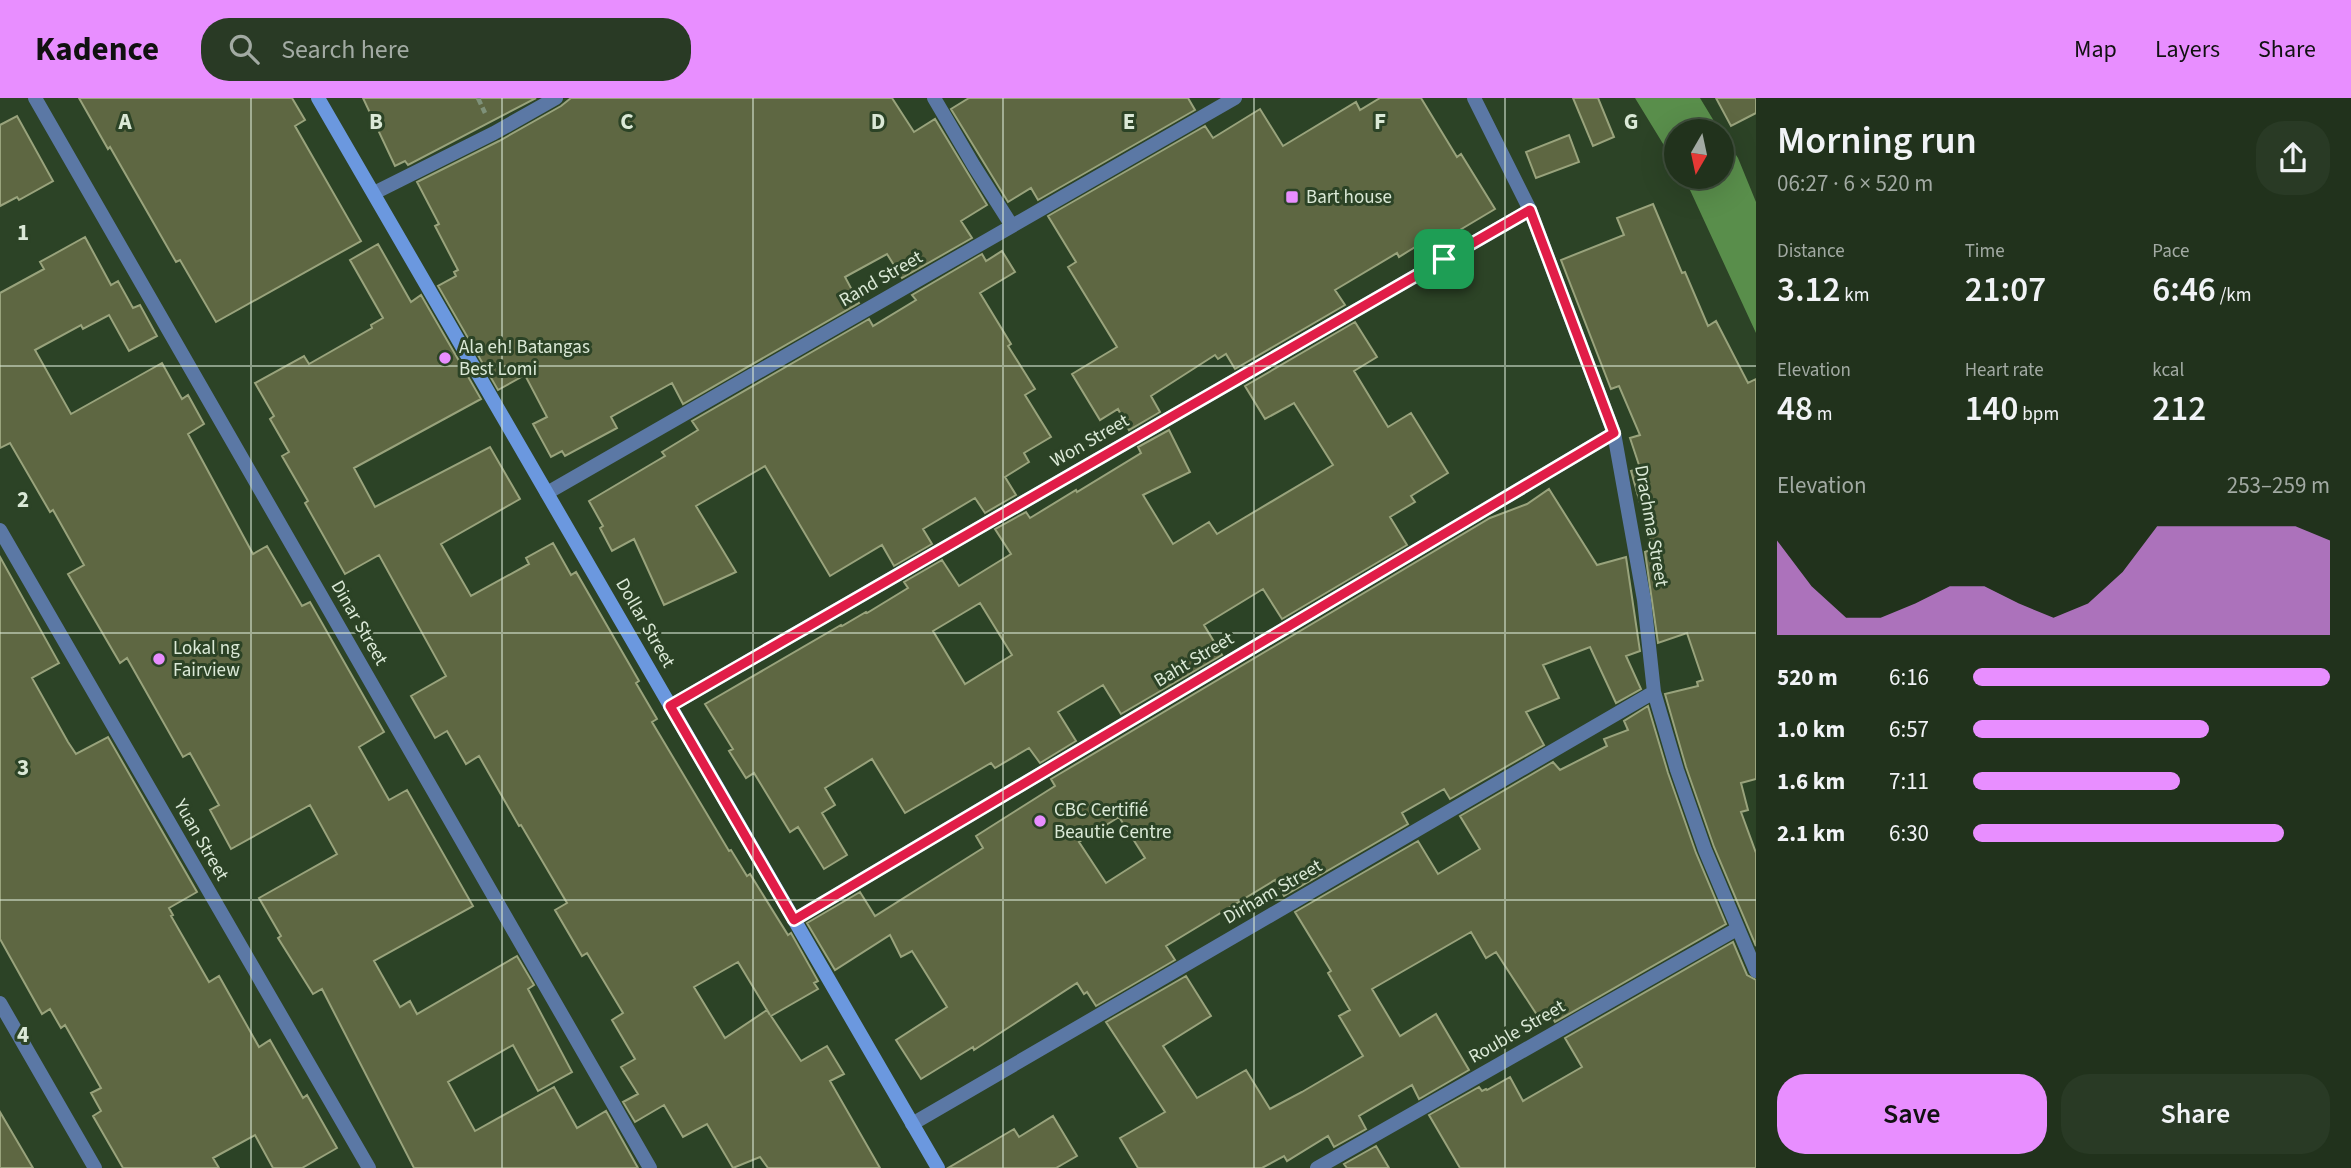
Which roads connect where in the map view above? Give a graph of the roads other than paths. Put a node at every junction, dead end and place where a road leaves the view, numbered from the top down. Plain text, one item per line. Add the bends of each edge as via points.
1 (35, 98) edge
2 (318, 98) edge
3 (556, 98) edge
4 (934, 98) edge
5 (1235, 98) edge
6 (1474, 98) edge
7 (374, 194) junction
8 (1530, 210) junction
9 (1012, 226) junction
10 (1614, 433) junction
11 (547, 493) junction
12 (0, 530) edge
13 (1654, 692) junction
14 (670, 706) junction
15 (794, 920) junction
16 (1737, 929) junction
17 (1756, 971) edge
18 (0, 1003) edge
19 (912, 1124) junction
20 (95, 1168) edge
21 (369, 1168) edge
22 (650, 1168) edge
23 (938, 1168) edge
24 (1317, 1168) edge

1 - 22 street, Dinar Street
2 - 7 street, Dollar Street
3 - 7 street
4 - 9 street
5 - 9 street, Rand Street
6 - 8 street, Drachma Street
7 - 11 street, Dollar Street
8 - 10 street, Drachma Street
8 - 14 street, Won Street
9 - 11 street, Rand Street
10 - 13 street, Drachma Street via 1644,600
10 - 15 street, Baht Street
11 - 14 street, Dollar Street
12 - 21 street, Yuan Street
13 - 16 street, Drachma Street via 1676,770
13 - 19 street, Dirham Street
14 - 15 street, Dollar Street
15 - 19 street, Dollar Street
16 - 17 street, Drachma Street
16 - 24 street, Rouble Street
18 - 20 street
19 - 23 street, Dollar Street

